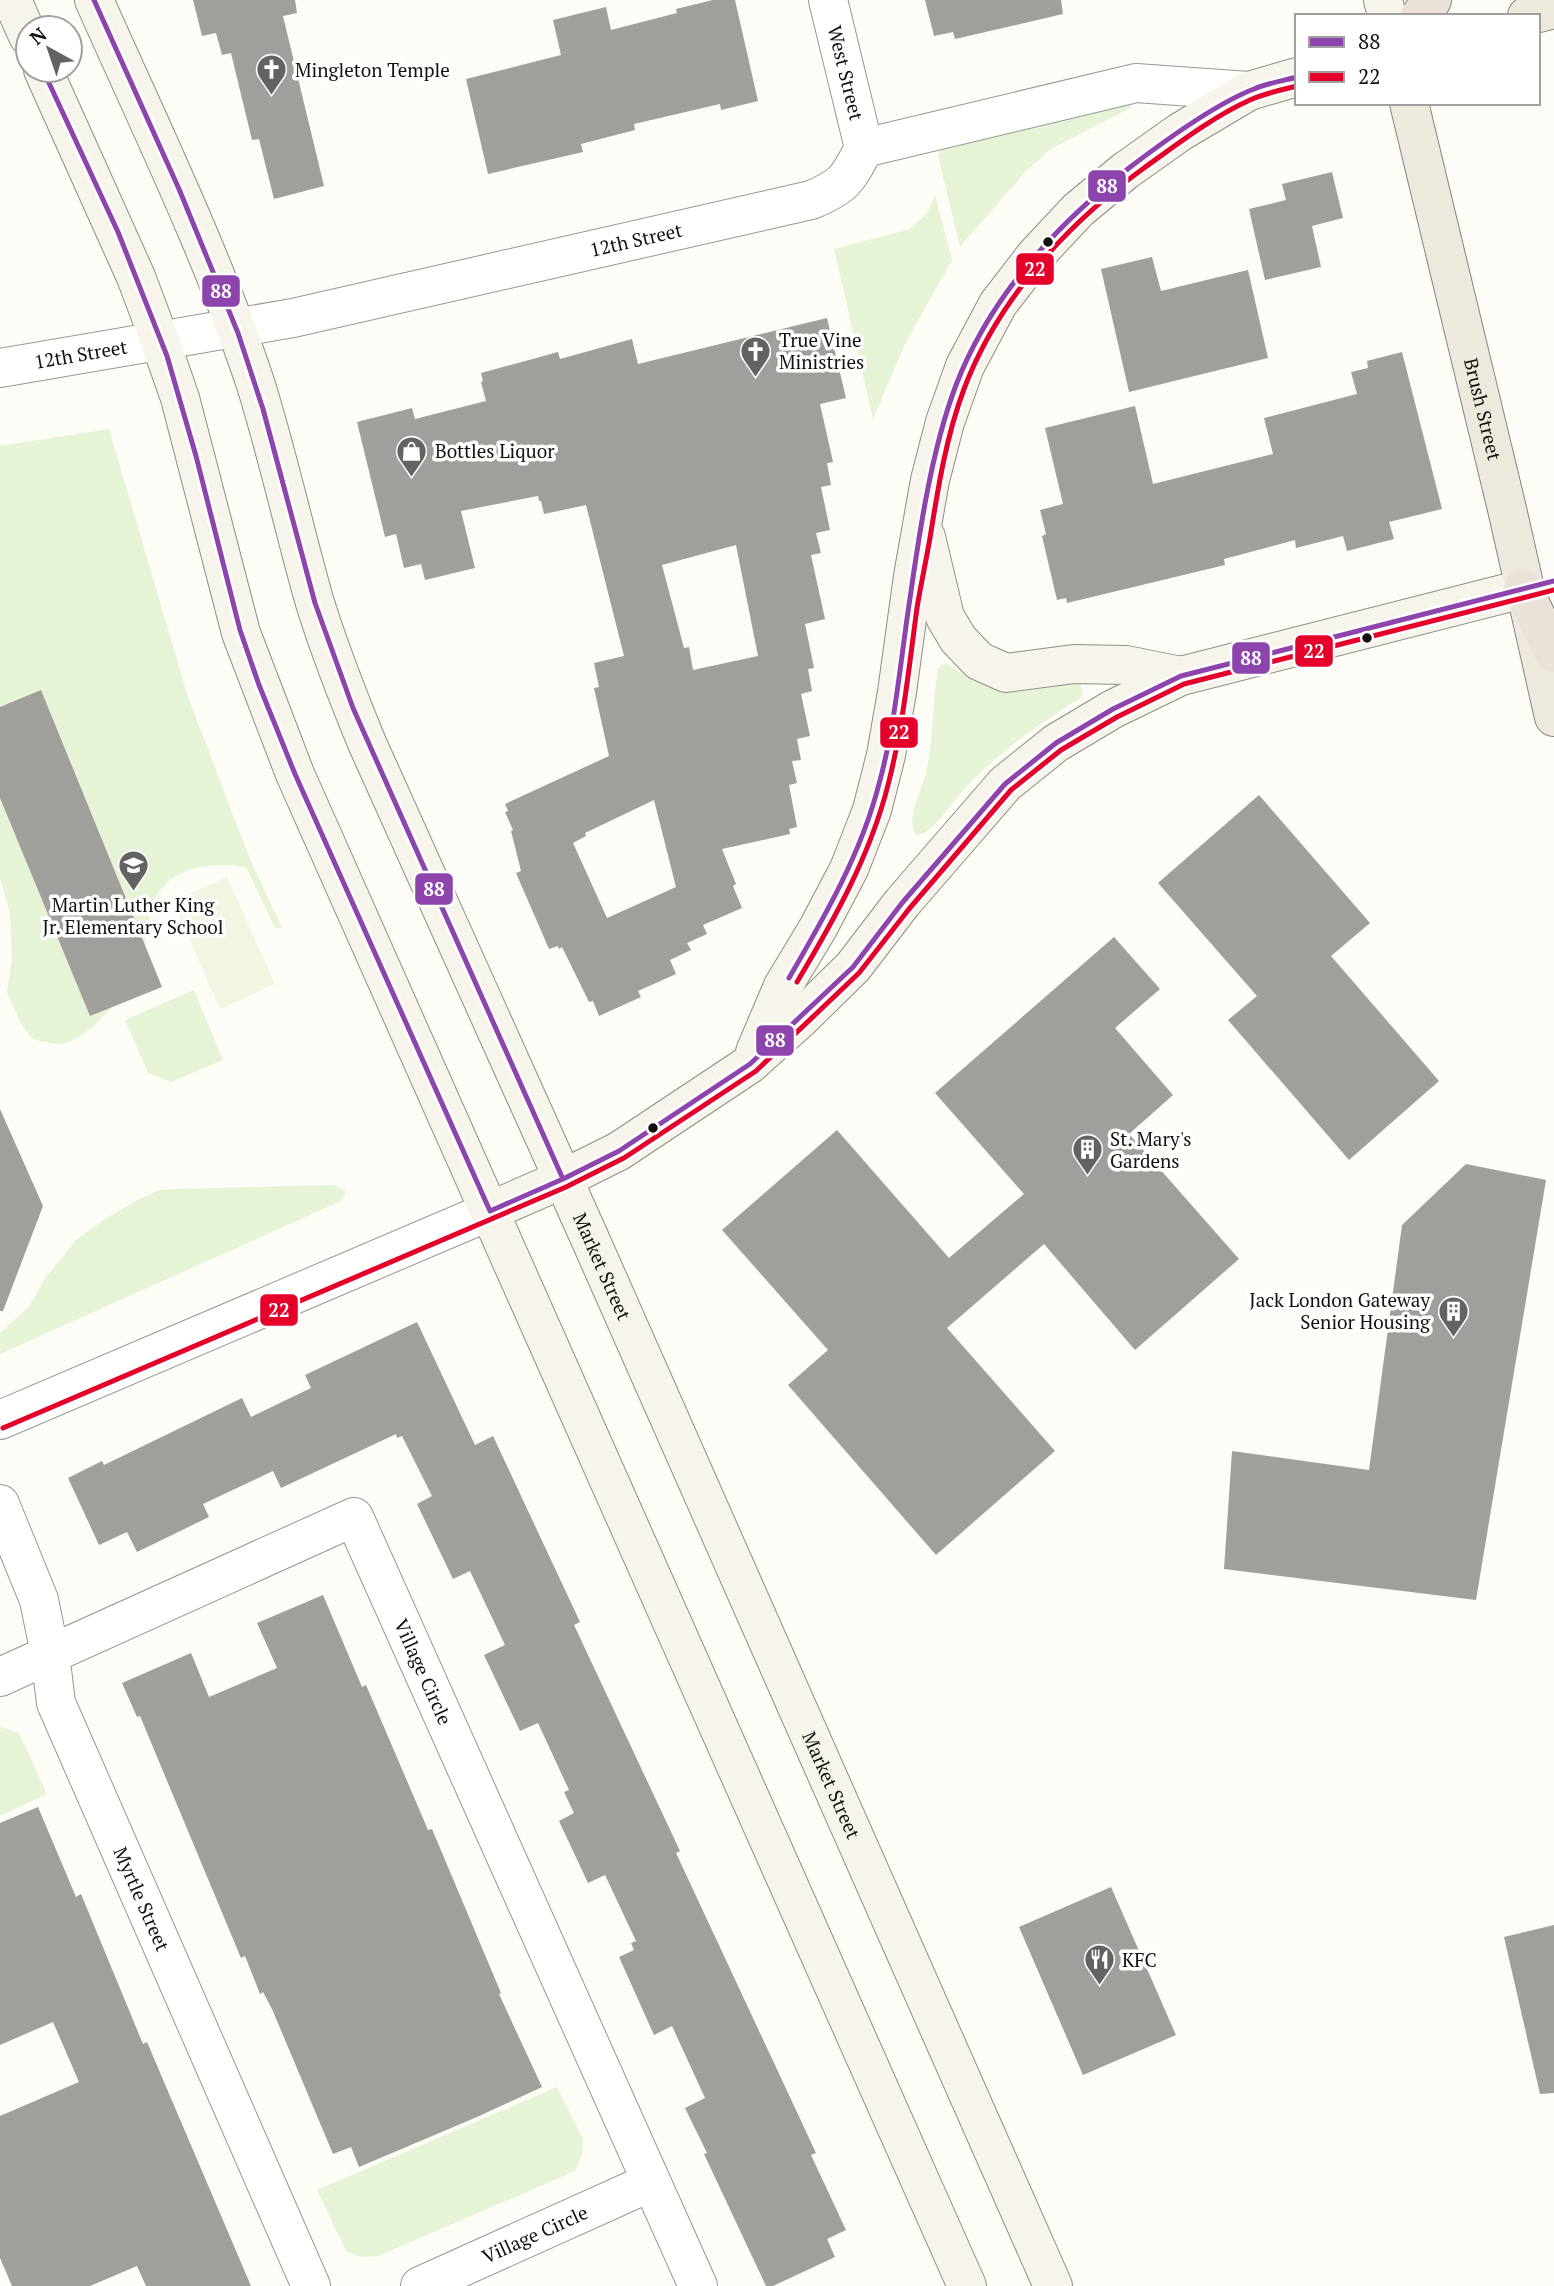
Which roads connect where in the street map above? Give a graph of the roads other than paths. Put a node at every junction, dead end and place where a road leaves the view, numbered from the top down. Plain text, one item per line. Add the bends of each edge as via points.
1 (94, 0) edge
2 (828, 0) edge
3 (1554, 9) edge
4 (1535, 14) edge
5 (1295, 77) edge
6 (49, 84) edge
7 (1249, 91) junction
8 (1409, 105) edge
9 (864, 148) junction
10 (235, 328) junction
11 (160, 341) junction
12 (0, 368) edge
13 (923, 525) junction
14 (1539, 585) edge
15 (1554, 653) edge
16 (1181, 676) junction
17 (1554, 717) edge
18 (750, 1064) junction
19 (563, 1179) junction
20 (490, 1211) junction
21 (0, 1420) edge
22 (0, 1504) edge
23 (50, 1654) junction
24 (0, 1677) edge
25 (651, 2182) junction
26 (311, 2286) edge
27 (420, 2286) edge
28 (698, 2286) edge
29 (967, 2286) edge
30 (1053, 2286) edge

1 - 10 main road, Market Street
2 - 9 street, West Street
3 - 4 main road
5 - 7 main road
6 - 11 main road
7 - 9 street via 1136,83
7 - 13 main road via 1180,132 1078,210 998,304 965,366 945,422 929,480
8 - 14 main road, Brush Street via 1507,509
9 - 10 street, 12th Street via 847,180 811,200
10 - 11 street, 12th Street
10 - 19 main road, Market Street via 338,671
11 - 12 street, 12th Street
11 - 20 main road via 180,398 241,633 267,703
13 - 16 main road via 945,617 979,661 1006,673 1074,664 1126,665
13 - 18 main road via 886,755 872,810 849,869 783,986
14 - 15 highway
14 - 16 main road
14 - 17 main road, Brush Street
16 - 18 main road via 1056,743 1005,784 853,967
18 - 19 main road via 619,1151
19 - 20 main road
19 - 30 main road, Market Street
20 - 21 street
20 - 29 main road
22 - 23 street, Myrtle Street via 39,1601
23 - 24 street, Village Circle
23 - 25 street, Village Circle via 354,1517
23 - 26 street, Myrtle Street via 56,1703
25 - 27 street, Village Circle
25 - 28 street, Village Circle

